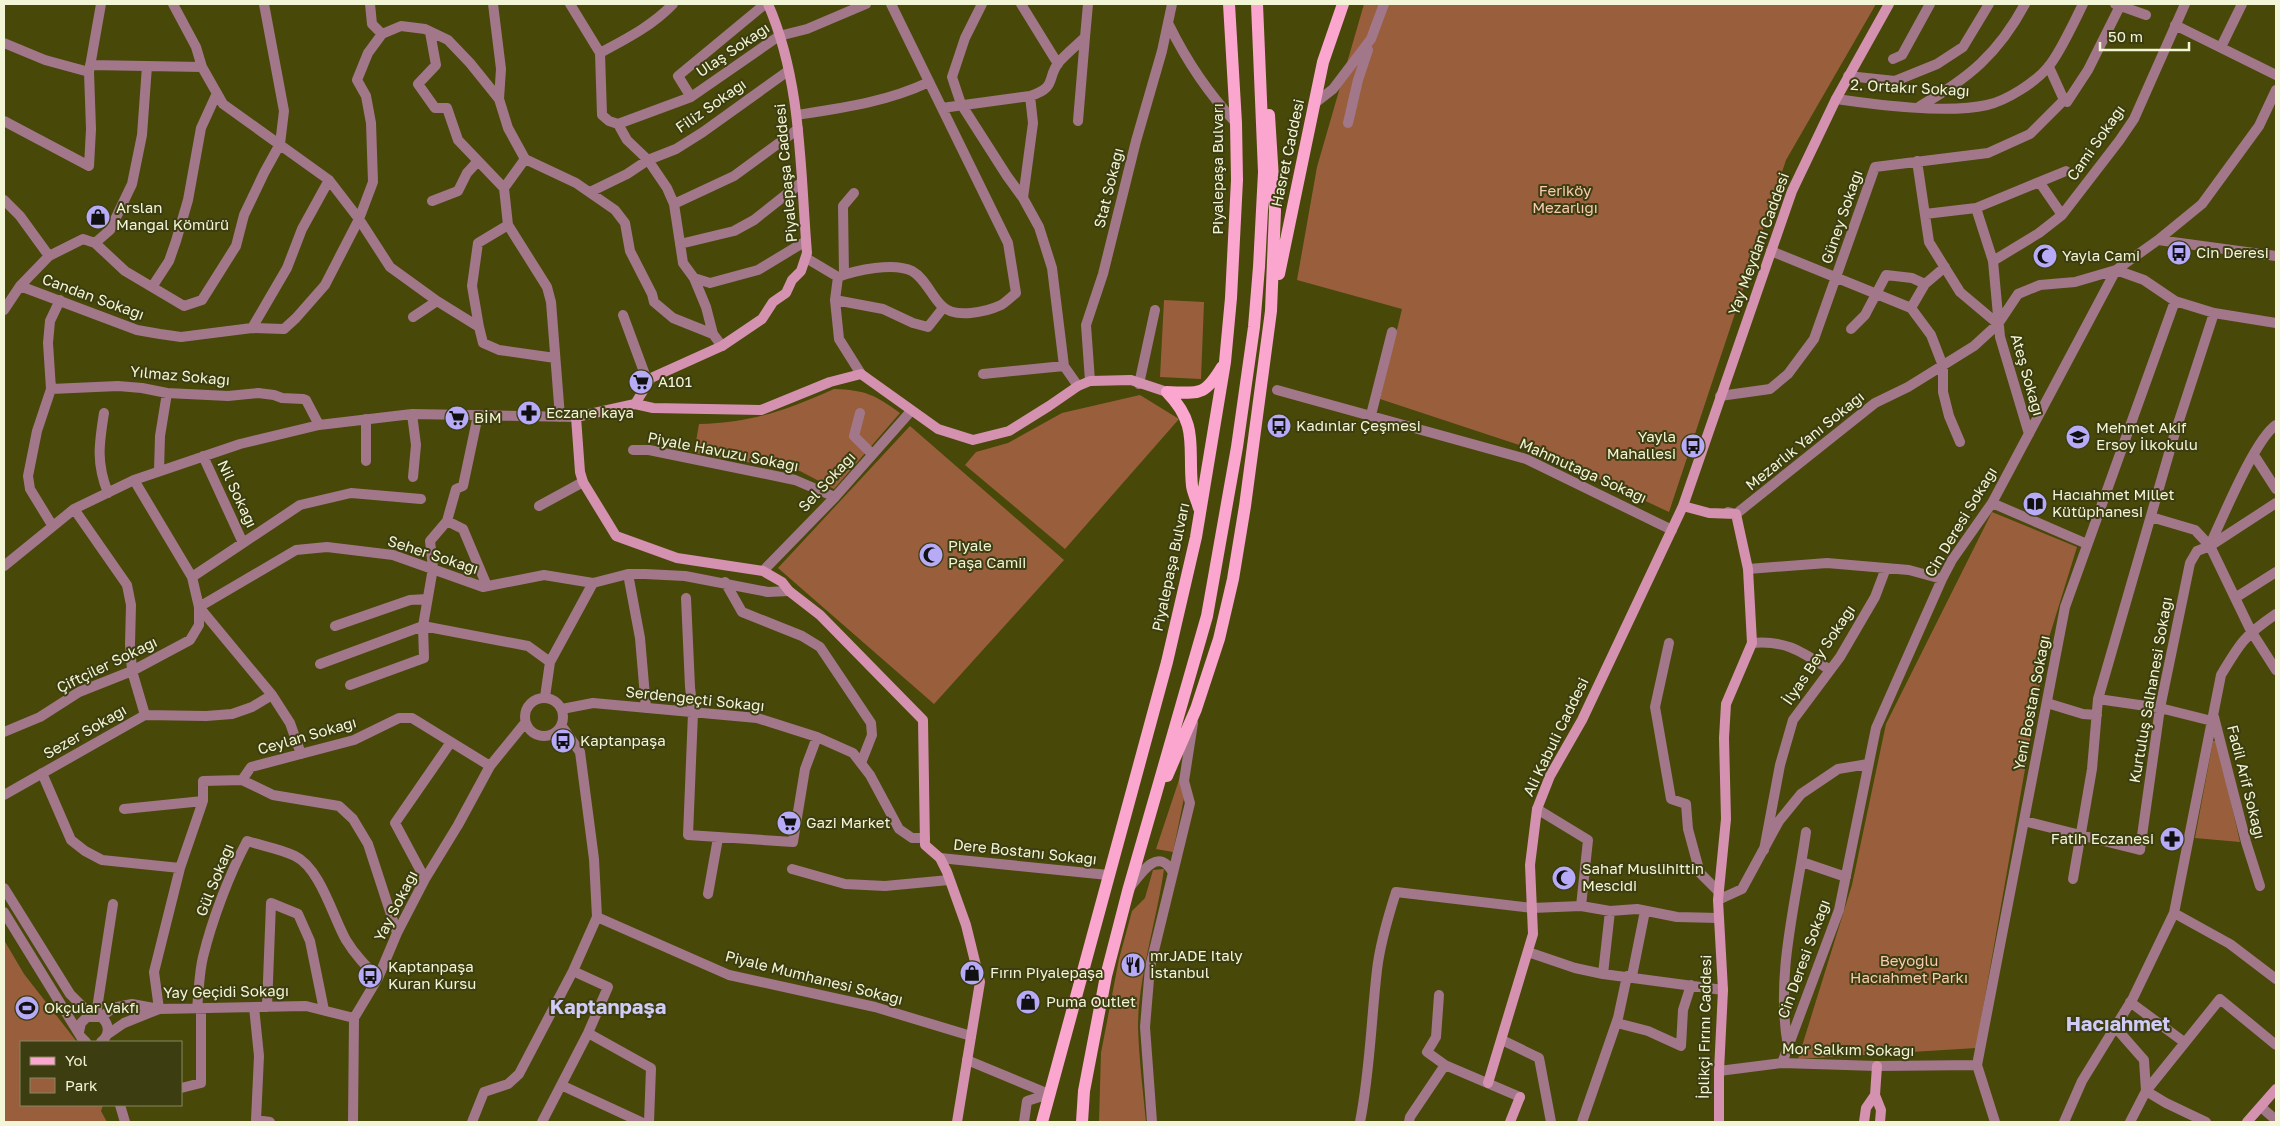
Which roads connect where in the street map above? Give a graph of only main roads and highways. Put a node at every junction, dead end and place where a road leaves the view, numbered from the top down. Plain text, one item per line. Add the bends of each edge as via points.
1 (1228, 4) edge
2 (1257, 4) edge
3 (1343, 4) edge
4 (1258, 36) junction
5 (1271, 311) junction
6 (1225, 362) junction
7 (1200, 511) junction
8 (1153, 800) junction
9 (1042, 1122) edge
10 (1082, 1122) edge

1 - 6 main road, Piyalepaşa Bulvarı via 1237,180
2 - 4 main road
3 - 5 main road, Hasret Caddesi via 1323,62
4 - 5 main road via 1273,160 1275,211
4 - 8 main road via 1264,172 1259,266 1246,385 1207,616
5 - 8 main road via 1233,579 1219,639 1196,709
6 - 7 main road, Piyalepaşa Bulvarı
6 - 7 main road via 1210,386 1200,393 1167,392 1180,405 1191,433 1192,488
7 - 9 main road, Piyalepaşa Bulvarı via 1166,662
8 - 10 main road via 1106,976 1084,1091

